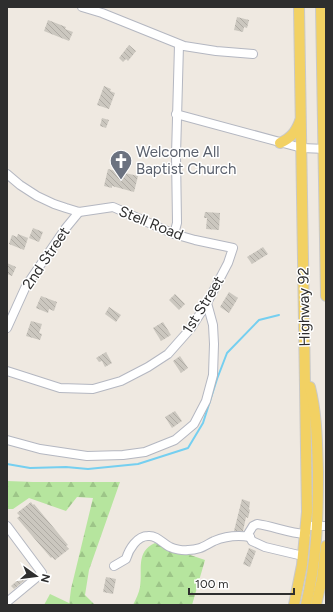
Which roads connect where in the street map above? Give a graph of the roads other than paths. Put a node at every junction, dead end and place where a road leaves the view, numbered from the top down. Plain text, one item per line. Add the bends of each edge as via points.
1 (82, 7) edge
2 (299, 7) edge
3 (323, 15) edge
4 (178, 45) junction
5 (326, 45) edge
6 (253, 54) dead end
7 (322, 57) junction
8 (176, 114) junction
9 (301, 119) junction
10 (280, 143) junction
11 (302, 148) junction
12 (325, 149) edge
13 (7, 174) edge
14 (325, 176) edge
15 (79, 212) junction
16 (174, 234) junction
17 (233, 248) joint
18 (326, 296) edge
19 (207, 303) junction
20 (7, 328) edge
21 (7, 371) edge
22 (305, 373) junction
23 (7, 440) edge
24 (7, 526) edge
25 (322, 526) edge
26 (306, 530) junction
27 (250, 537) junction
28 (326, 548) edge
29 (303, 556) junction
30 (114, 566) dead end
31 (7, 602) edge
32 (294, 605) edge
33 (306, 605) edge
34 (316, 605) edge

1 - 4 street
2 - 9 main road, Highway 92
3 - 7 main road, Highway 92
4 - 6 street
4 - 8 street
5 - 7 street
7 - 12 main road, Highway 92
8 - 10 street
8 - 16 street via 177,223
9 - 10 main road via 293,134
9 - 11 main road, Highway 92
10 - 11 street
11 - 12 street
11 - 22 main road, Highway 92
12 - 14 main road, Highway 92
13 - 15 street, Stell Road via 37,196
14 - 18 main road, Highway 92
15 - 16 street, Stell Road via 113,207
15 - 20 street, 2nd Street via 26,286
16 - 17 street, Stell Road
17 - 19 street, 1st Street
19 - 21 street, 1st Street via 191,328 168,354 121,381 93,389 60,388
19 - 23 street via 214,344 213,375 206,400 194,424 176,440 145,452 87,456 40,449
22 - 25 main road via 313,398 316,421
22 - 26 main road, Highway 92
24 - 31 street via 42,573
25 - 26 street
25 - 33 main road
26 - 27 street via 298,534 257,524 248,534
26 - 29 main road, Highway 92
27 - 29 street via 252,541 265,546
27 - 30 street via 227,537 199,549 186,550 171,548 158,538 149,536 139,539 126,559
28 - 34 main road
29 - 32 main road, Highway 92

